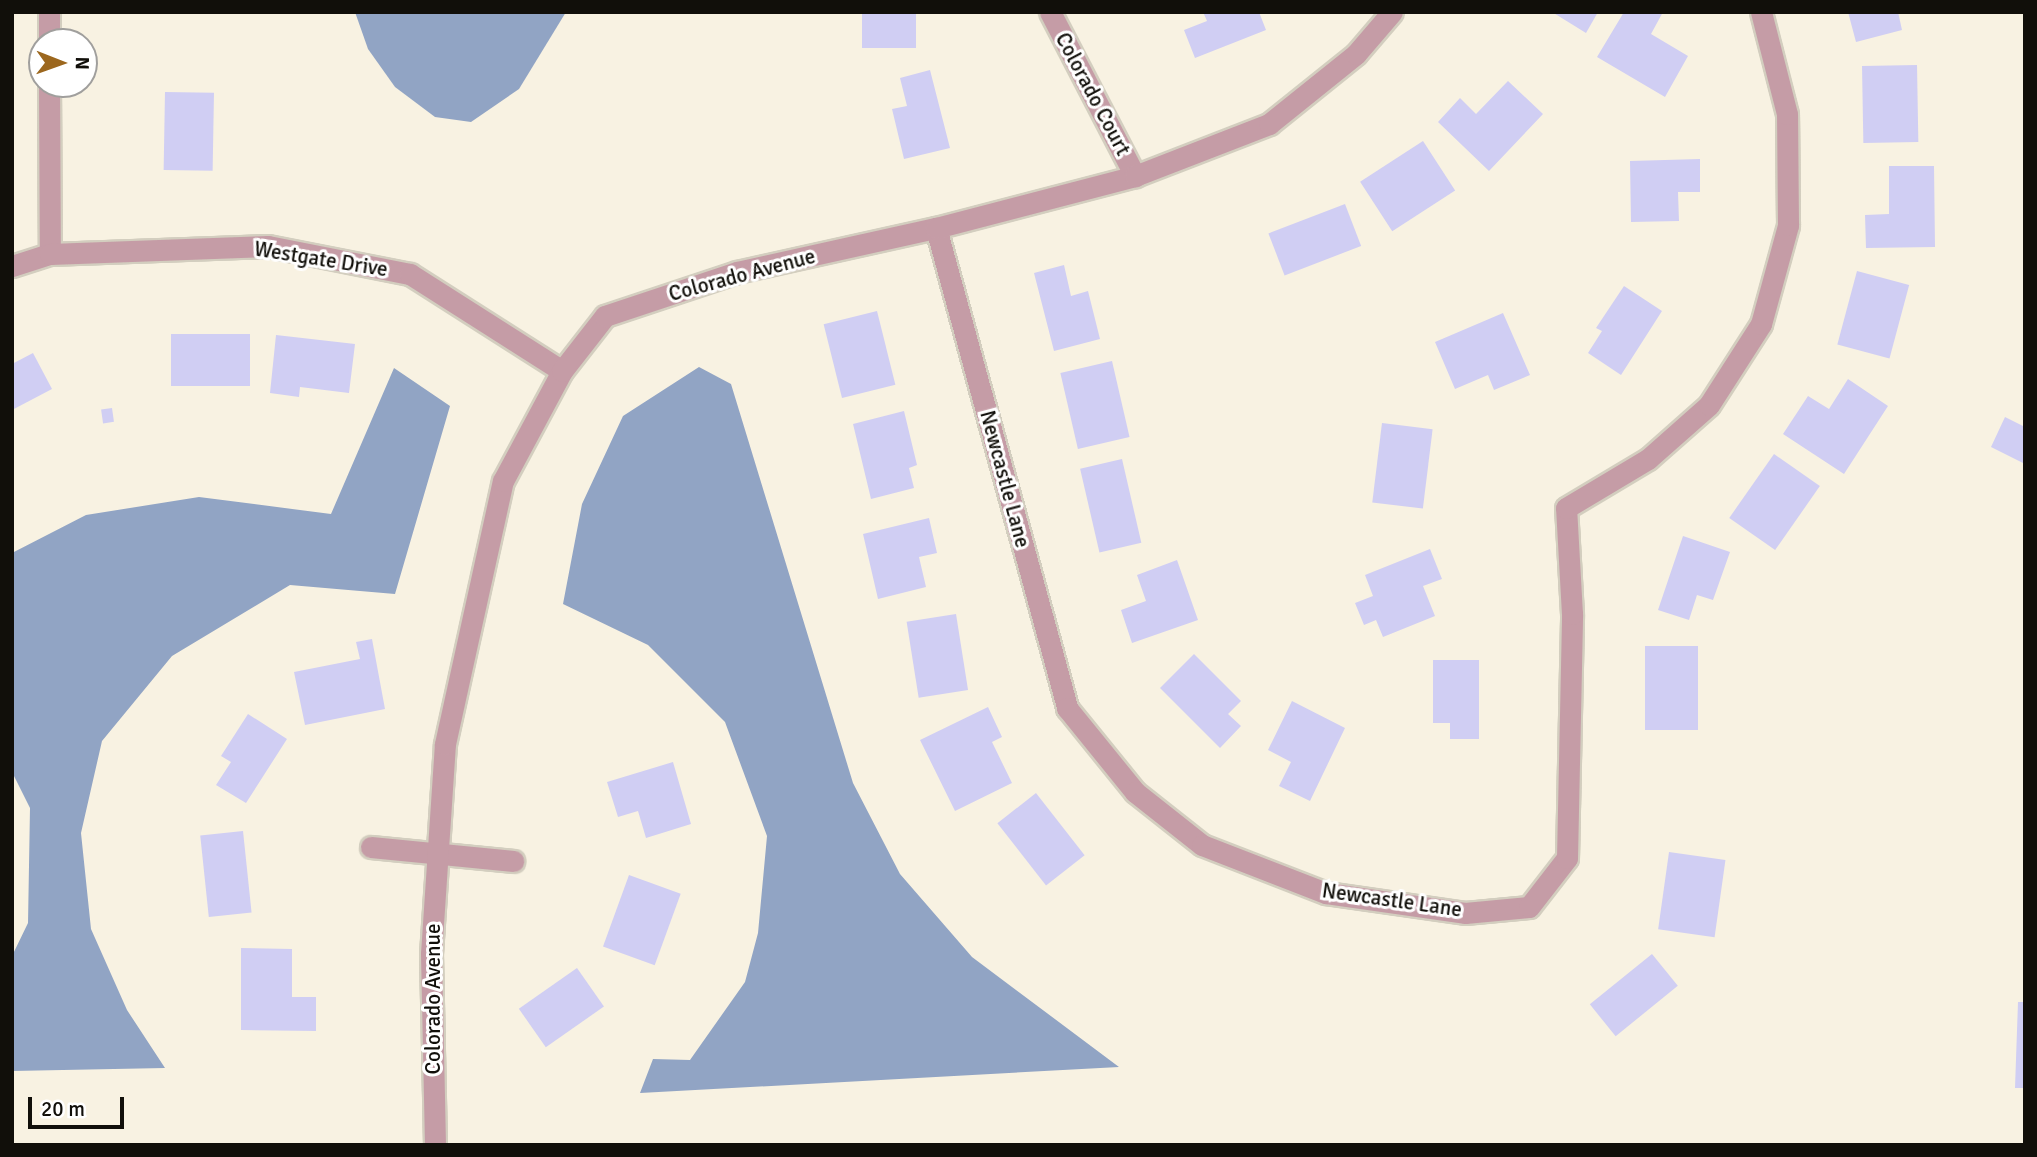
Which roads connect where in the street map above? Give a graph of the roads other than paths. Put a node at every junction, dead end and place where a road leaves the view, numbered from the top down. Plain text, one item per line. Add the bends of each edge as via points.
1 (1050, 12) edge
2 (1392, 12) edge
3 (1761, 12) edge
4 (49, 98) edge
5 (1135, 176) junction
6 (936, 228) junction
7 (50, 254) junction
8 (12, 266) edge
9 (562, 371) junction
10 (371, 847) dead end
11 (436, 853) junction
12 (513, 861) dead end
13 (435, 1145) edge

1 - 5 street, Colorado Court
2 - 5 street, Colorado Avenue via 1356,54 1269,124
3 - 6 street, Newcastle Lane via 1787,114 1788,225 1761,324 1709,405 1648,459 1566,508 1572,614 1567,858 1529,907 1465,913 1326,893 1202,845 1135,792 1067,708
4 - 7 street
5 - 6 street, Colorado Avenue
6 - 9 street, Colorado Avenue via 737,272 605,316
7 - 8 street, Westgate Drive
7 - 9 street, Westgate Drive via 268,246 410,274
9 - 11 street, Colorado Avenue via 503,481 445,744
10 - 11 street
11 - 12 street
11 - 13 street, Colorado Avenue via 432,954

